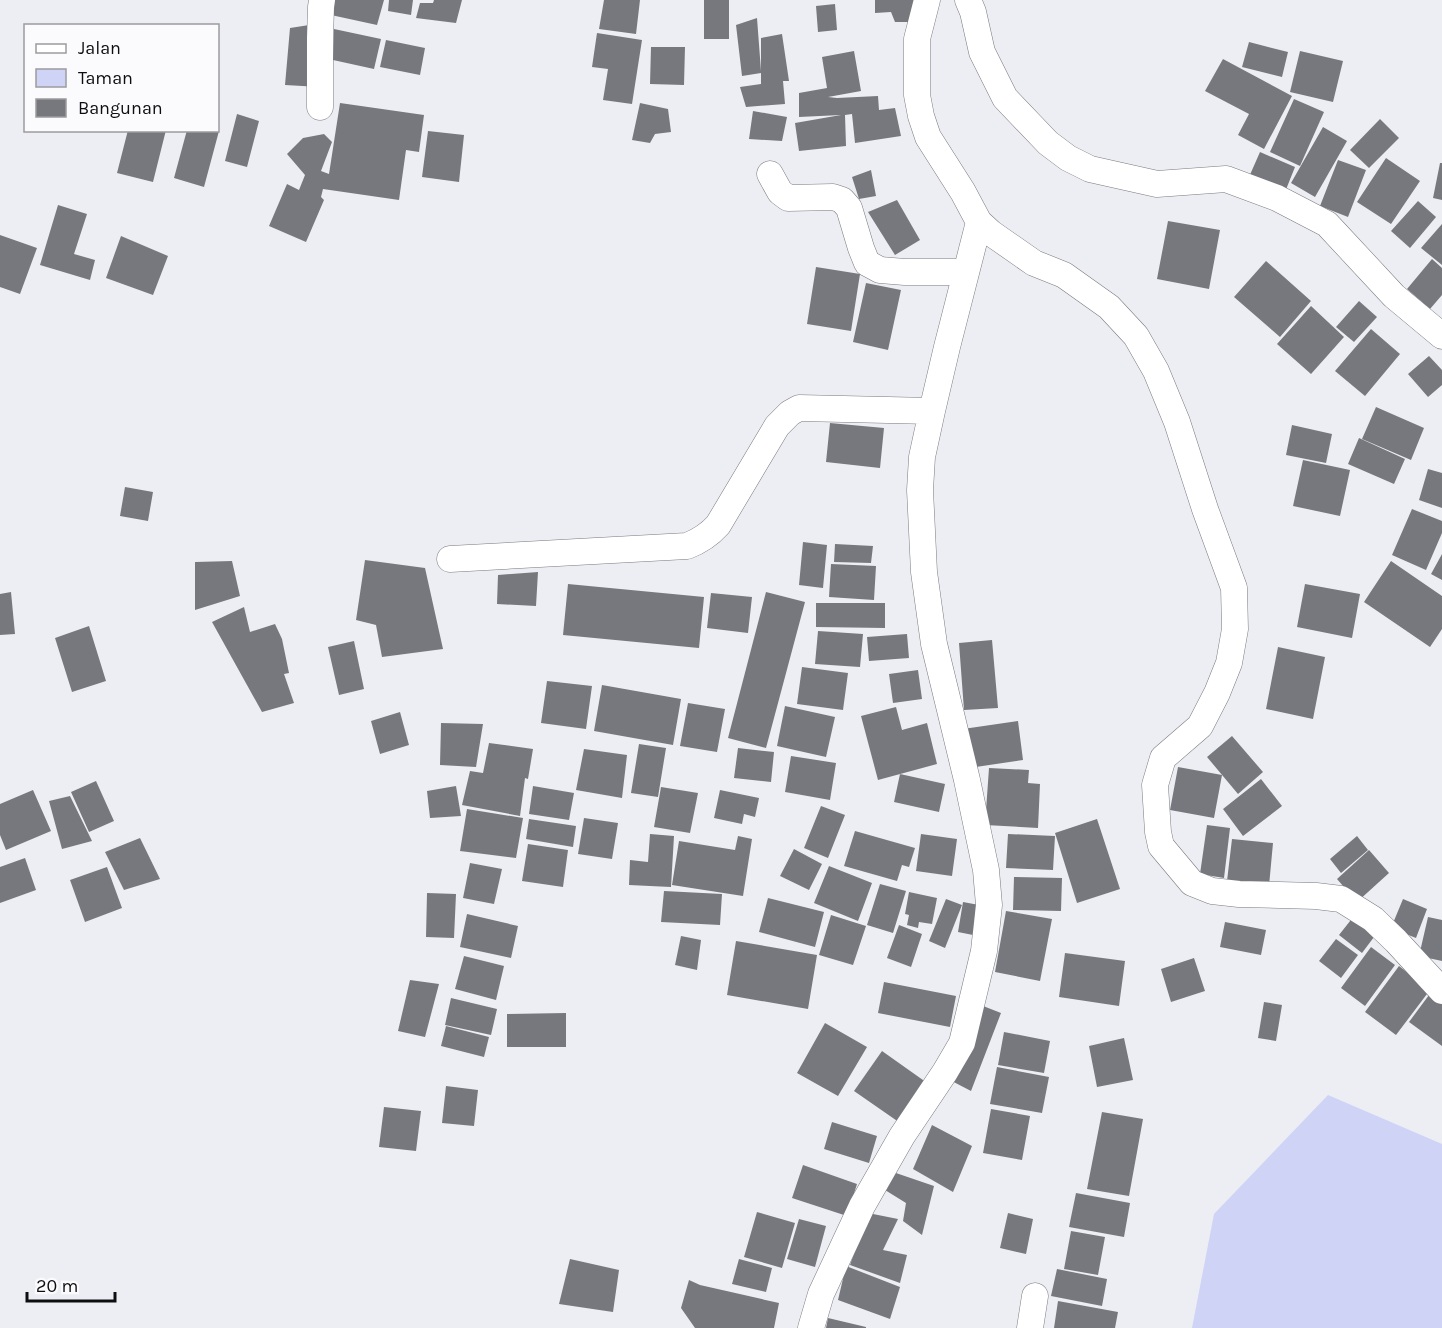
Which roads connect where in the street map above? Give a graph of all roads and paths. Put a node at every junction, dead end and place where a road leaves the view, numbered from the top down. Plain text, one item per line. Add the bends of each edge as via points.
1 (322, 0) edge
2 (927, 0) edge
3 (968, 0) edge
4 (320, 107) dead end
5 (770, 174) dead end
6 (979, 222) junction
7 (966, 272) junction
8 (1442, 336) edge
9 (932, 411) junction
10 (450, 559) dead end
11 (1442, 992) edge
12 (1035, 1296) dead end
13 (811, 1328) edge
14 (1030, 1328) edge

1 - 4 street
2 - 6 street via 917,39 921,116 928,136
3 - 8 street via 982,52 1005,98 1068,158 1090,169 1157,184 1226,180 1277,198 1327,224 1394,296
5 - 7 street via 788,198 842,200 849,208 867,263 880,270
6 - 7 street
6 - 11 street via 1034,263 1064,275 1109,307 1136,336 1177,422 1234,588 1235,629 1229,663 1217,693 1200,726 1163,758 1155,785 1161,846 1192,883 1212,891 1341,899 1373,919
7 - 9 street
9 - 10 street via 799,408 777,426 718,525 687,546
9 - 13 street via 920,490 924,572 934,644 986,870 989,905 984,951 962,1043 862,1206 821,1294
12 - 14 street

